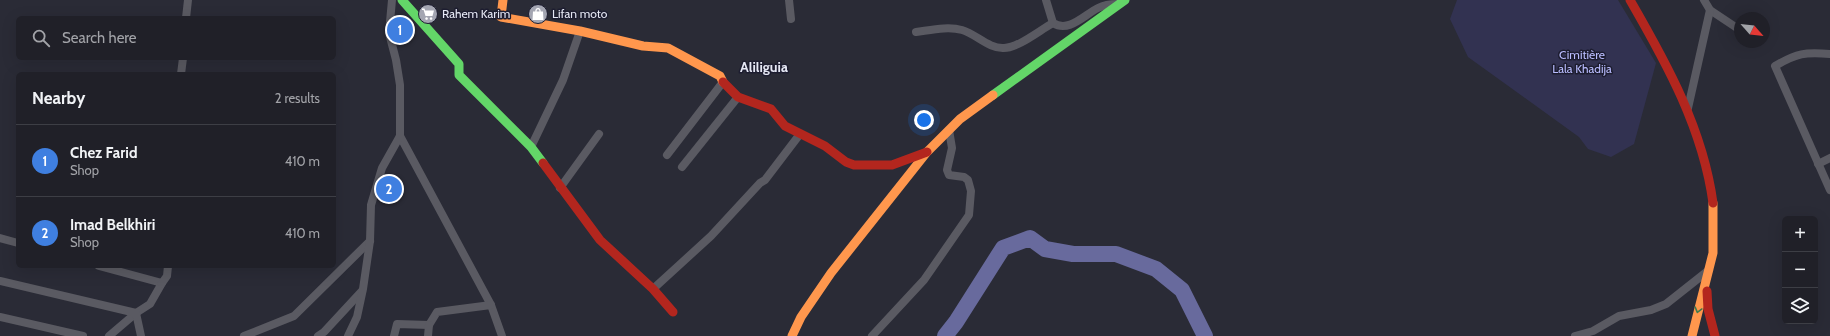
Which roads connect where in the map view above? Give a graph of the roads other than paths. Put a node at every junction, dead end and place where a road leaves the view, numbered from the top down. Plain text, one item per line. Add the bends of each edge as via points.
1 (188, 0) edge
2 (392, 0) edge
3 (402, 0) edge
4 (503, 0) edge
5 (789, 0) edge
6 (1046, 0) edge
7 (1630, 0) edge
8 (1704, 0) edge
9 (1123, 2) edge
10 (1710, 10) junction
11 (186, 16) edge
12 (791, 19) dead end
13 (1053, 23) junction
14 (1734, 26) edge
15 (580, 31) junction
16 (916, 32) dead end
17 (1830, 54) edge
18 (183, 60) edge
19 (181, 72) edge
20 (723, 82) junction
21 (738, 97) junction
22 (1688, 108) junction
23 (949, 130) junction
24 (599, 134) dead end
25 (800, 134) junction
26 (400, 136) junction
27 (531, 147) junction
28 (927, 152) junction
29 (667, 155) dead end
30 (1830, 158) edge
31 (1818, 164) junction
32 (682, 168) dead end
33 (560, 188) junction
34 (1830, 190) edge
35 (0, 238) edge
36 (370, 241) junction
37 (16, 242) edge
38 (106, 268) edge
39 (168, 268) edge
40 (1710, 270) junction
41 (0, 281) edge
42 (162, 284) junction
43 (1707, 284) junction
44 (363, 289) junction
45 (653, 289) junction
46 (491, 304) junction
47 (673, 312) dead end
48 (136, 313) junction
49 (0, 317) edge
50 (429, 325) junction
51 (83, 336) edge
52 (109, 336) edge
53 (141, 336) edge
54 (244, 336) edge
55 (318, 336) edge
56 (348, 336) edge
57 (394, 336) edge
58 (428, 336) edge
59 (502, 336) edge
60 (792, 336) edge
61 (872, 336) edge
62 (1575, 336) edge
63 (1692, 336) edge
64 (1715, 336) edge

1 - 11 street
2 - 26 street via 389,32 400,85
3 - 27 street via 459,64 459,75
4 - 15 street via 501,17
5 - 12 street
6 - 13 street
7 - 22 street
8 - 10 street
9 - 13 street via 1099,7 1068,26
9 - 23 street via 996,91
10 - 14 street
10 - 22 street
13 - 16 street via 1013,46 1004,48 995,47 961,30
15 - 20 street via 643,46 668,48 720,76
15 - 27 street via 563,80
17 - 31 street via 1810,52 1793,56 1775,66
18 - 19 street
20 - 21 street
20 - 29 street
21 - 25 street via 771,109 785,126
21 - 32 street
22 - 40 street via 1700,141 1712,194 1715,220
23 - 28 street
23 - 61 street via 952,148 946,170 949,175 968,180 971,191 969,215 924,280
24 - 33 street
25 - 28 street via 825,146 854,165 892,165
25 - 45 street via 765,180 711,236
26 - 36 street via 382,168 371,205
26 - 46 street
27 - 33 street
28 - 60 street via 831,274 801,317
30 - 31 street
31 - 34 street
33 - 45 street via 600,240
35 - 37 street
36 - 44 street
36 - 54 street via 294,316
38 - 42 street
39 - 42 street
40 - 43 street
40 - 62 street via 1659,308 1619,316 1593,331
41 - 48 street
42 - 48 street via 150,304
43 -> 63 street
43 - 64 street via 1708,309
44 - 55 street
44 - 56 street via 357,317
45 - 47 street
46 - 50 street via 437,312
46 - 59 street
48 - 52 street
48 - 53 street
49 - 51 street
50 - 57 street via 397,324
50 - 58 street

